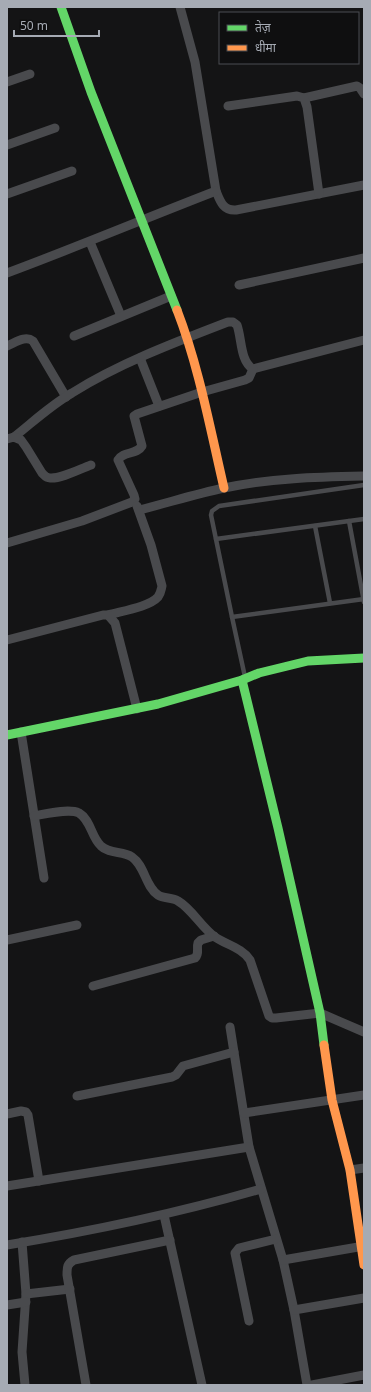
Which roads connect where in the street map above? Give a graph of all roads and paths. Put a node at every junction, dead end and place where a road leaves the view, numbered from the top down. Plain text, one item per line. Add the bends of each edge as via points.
1 (61, 7) edge
2 (180, 7) edge
3 (30, 74) dead end
4 (7, 82) edge
5 (364, 94) edge
6 (304, 98) junction
7 (228, 106) dead end
8 (55, 128) dead end
9 (7, 145) edge
10 (72, 171) dead end
11 (364, 185) edge
12 (8, 191) edge
13 (216, 191) junction
14 (319, 194) junction
15 (140, 220) junction
16 (90, 242) junction
17 (364, 258) edge
18 (7, 273) edge
19 (239, 285) dead end
20 (171, 296) junction
21 (121, 316) junction
22 (74, 336) dead end
23 (188, 338) junction
24 (364, 340) edge
25 (7, 346) edge
26 (140, 358) junction
27 (253, 369) junction
28 (202, 392) junction
29 (66, 397) junction
30 (160, 406) junction
31 (10, 438) edge
32 (90, 465) dead end
33 (364, 476) edge
34 (364, 486) edge
35 (224, 488) junction
36 (135, 499) junction
37 (139, 510) junction
38 (364, 520) edge
39 (349, 521) junction
40 (315, 526) junction
41 (216, 539) junction
42 (7, 543) edge
43 (364, 600) edge
44 (330, 603) junction
45 (108, 615) junction
46 (232, 617) junction
47 (7, 640) edge
48 (364, 658) edge
49 (244, 679) junction
50 (137, 709) junction
51 (21, 732) junction
52 (7, 735) edge
53 (34, 816) junction
54 (44, 878) dead end
55 (77, 925) dead end
56 (214, 936) junction
57 (7, 940) edge
58 (93, 986) dead end
59 (320, 1013) junction
60 (230, 1026) dead end
61 (364, 1032) edge
62 (234, 1052) junction
63 (364, 1095) edge
64 (77, 1096) dead end
65 (332, 1100) junction
66 (244, 1113) junction
67 (7, 1114) edge
68 (249, 1148) junction
69 (364, 1168) edge
70 (350, 1170) junction
71 (39, 1181) junction
72 (7, 1186) edge
73 (261, 1189) junction
74 (164, 1215) junction
75 (276, 1239) junction
76 (170, 1240) junction
77 (22, 1242) junction
78 (7, 1245) edge
79 (362, 1246) edge
80 (283, 1260) junction
81 (364, 1265) edge
82 (70, 1289) junction
83 (26, 1298) junction
84 (364, 1298) edge
85 (7, 1305) edge
86 (294, 1310) junction
87 (250, 1321) dead end
88 (364, 1375) edge
89 (25, 1385) edge
90 (86, 1385) edge
91 (202, 1385) edge
92 (307, 1385) edge
93 (312, 1385) edge

1 - 15 street
2 - 13 street via 195,62
3 - 4 street
5 - 6 street via 357,86
6 - 7 street via 297,96
6 - 14 street
8 - 9 street
10 - 12 street
11 - 14 street
13 - 14 street via 222,205 231,211
13 - 15 street
15 - 16 street
15 - 20 street
16 - 18 street
16 - 21 street
17 - 19 street
20 - 21 street
20 - 23 street
21 - 22 street
23 - 26 street
23 - 27 street via 233,322 239,331 245,360
23 - 28 street
24 - 27 street
25 - 29 street via 30,338
26 - 29 street
26 - 30 street
27 - 28 street via 249,378 245,380
28 - 30 street
28 - 35 street
29 - 31 street
30 - 36 street via 134,416 142,446 118,460
31 - 32 street via 21,440 46,478 58,477
33 - 35 street via 261,482
34 - 41 lane via 219,506 211,514
35 - 37 street
36 - 37 street
36 - 42 street via 82,521
37 - 45 street via 152,545 162,586 161,592 151,603
38 - 39 lane
39 - 40 lane
39 - 43 lane
40 - 41 lane
40 - 44 lane
41 - 46 lane
43 - 44 lane
44 - 46 lane
45 - 47 street
45 - 50 street via 115,623
46 - 49 lane
48 - 49 street via 308,661
49 - 50 street
49 - 59 street
50 - 51 street
51 - 52 street
51 - 53 street
53 - 54 street
53 - 56 street via 77,812 83,816 102,846 133,858 158,895 179,901
55 - 57 street
56 - 58 street via 198,943 198,956 195,958
56 - 59 street via 247,955 269,1016 276,1018
59 - 61 street
59 - 65 street
60 - 62 street
62 - 64 street via 183,1066 172,1077
62 - 66 street
63 - 65 street
65 - 66 street
65 - 70 street
66 - 68 street
67 - 71 street via 21,1111 28,1115
68 - 71 street
68 - 73 street
69 - 70 street
70 - 79 street
71 - 72 street
73 - 74 street
73 - 75 street
74 - 76 street
74 - 77 street
75 - 80 street
75 - 87 street via 238,1248 235,1253
76 - 82 street via 74,1260 68,1263 67,1268
76 - 91 street
77 - 78 street
77 - 83 street
79 - 80 street
79 - 81 street
80 - 86 street
82 - 83 street
82 - 90 street
83 - 85 street
83 - 89 street via 22,1352
84 - 86 street
86 - 92 street
88 - 93 street

